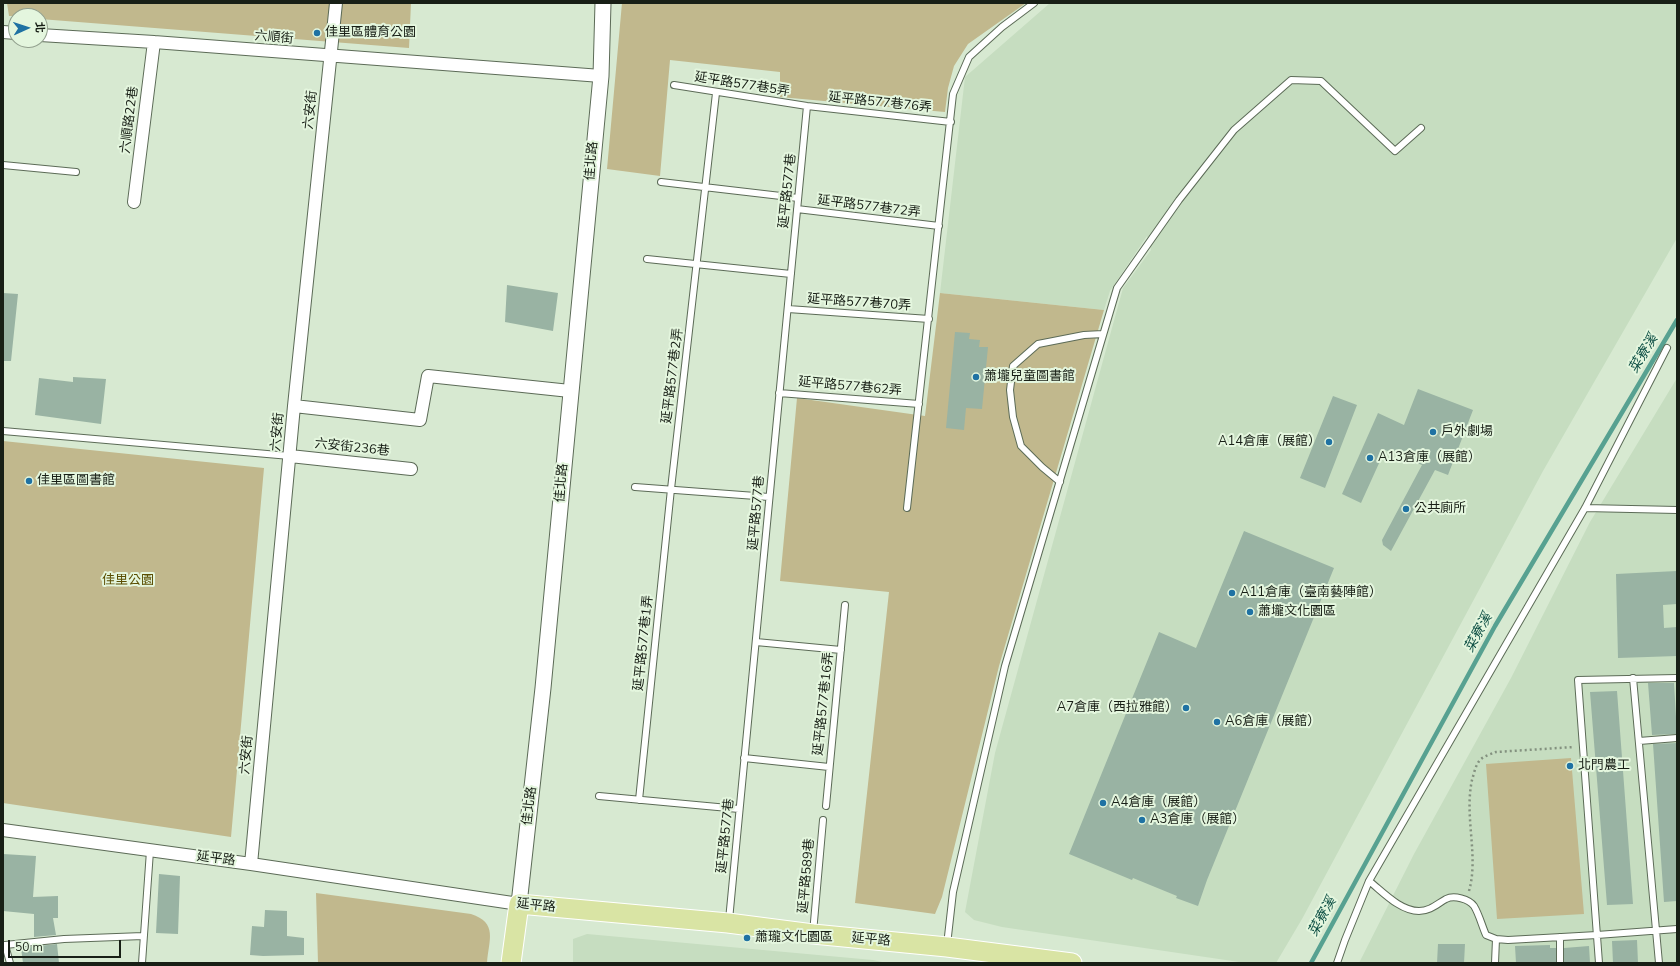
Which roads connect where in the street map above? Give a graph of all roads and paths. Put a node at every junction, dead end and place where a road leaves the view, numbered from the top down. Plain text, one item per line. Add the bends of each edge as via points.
1 (336, 3) edge
2 (603, 3) edge
3 (1034, 3) edge
4 (48, 35) edge
5 (154, 42) junction
6 (331, 56) junction
7 (601, 76) junction
8 (674, 85) dead end
9 (716, 93) junction
10 (807, 106) junction
11 (951, 122) junction
12 (1421, 128) dead end
13 (3, 165) edge
14 (76, 172) dead end
15 (661, 182) dead end
16 (705, 188) junction
17 (798, 198) junction
18 (134, 202) dead end
19 (797, 209) junction
20 (939, 226) junction
21 (647, 259) dead end
22 (696, 265) junction
23 (791, 274) junction
24 (788, 309) junction
25 (928, 318) junction
26 (1104, 334) junction
27 (1667, 348) dead end
28 (570, 391) junction
29 (779, 393) junction
30 (918, 404) junction
31 (294, 406) junction
32 (3, 431) edge
33 (290, 456) junction
34 (411, 469) dead end
35 (1060, 482) junction
36 (635, 487) dead end
37 (671, 489) junction
38 (769, 497) junction
39 (906, 508) dead end
40 (1585, 508) junction
41 (1677, 510) edge
42 (845, 605) dead end
43 (756, 642) junction
44 (841, 650) junction
45 (1633, 678) junction
46 (1677, 678) edge
47 (1677, 738) edge
48 (1639, 741) junction
49 (1582, 746) junction
50 (744, 758) junction
51 (829, 767) junction
52 (599, 796) dead end
53 (639, 800) junction
54 (826, 806) dead end
55 (739, 809) junction
56 (823, 820) dead end
57 (3, 830) edge
58 (150, 851) junction
59 (251, 864) junction
60 (1369, 882) junction
61 (1465, 901) junction
62 (518, 904) junction
63 (728, 923) junction
64 (1677, 929) edge
65 (1655, 930) junction
66 (813, 934) junction
67 (143, 936) junction
68 (1597, 936) junction
69 (1560, 937) junction
70 (1496, 938) junction
71 (947, 947) junction
72 (10, 963) edge
73 (142, 963) edge
74 (511, 963) edge
75 (1072, 963) edge
76 (1337, 963) edge
77 (1495, 963) edge
78 (1560, 963) edge
79 (1599, 963) edge
80 (1658, 963) edge

1 - 6 street, 六安街
2 - 7 street, 佳北路
3 - 11 lane via 969,57 953,94
4 - 5 street, 六順街
5 - 6 street, 六順街
5 - 18 street, 六順路22巷
6 - 7 street, 六順街
6 - 31 street, 六安街
7 - 28 street, 佳北路
8 - 9 lane, 延平路577巷5弄
9 - 10 lane, 延平路577巷5弄
9 - 16 lane, 延平路577巷2弄
10 - 11 lane, 延平路577巷76弄
10 - 17 lane, 延平路577巷
11 - 20 lane
12 - 26 lane via 1395,151 1321,81 1291,80 1234,130 1179,200 1117,288
13 - 14 lane
15 - 16 lane
16 - 17 lane
16 - 22 lane, 延平路577巷2弄
17 - 19 lane, 延平路577巷
19 - 20 lane, 延平路577巷72弄
19 - 23 lane, 延平路577巷
20 - 25 lane
21 - 22 lane
22 - 23 lane
22 - 37 lane, 延平路577巷2弄
23 - 24 lane, 延平路577巷
24 - 25 lane, 延平路577巷70弄
24 - 29 lane, 延平路577巷
25 - 30 lane
26 - 35 lane
26 - 35 lane via 1084,335 1038,344 1013,366 1010,390 1013,417 1021,446
27 - 40 lane
28 - 31 street via 428,376 420,420
28 - 62 street, 佳北路 via 543,688
29 - 30 lane, 延平路577巷62弄
29 - 38 lane, 延平路577巷
30 - 39 lane
31 - 33 street, 六安街
32 - 33 lane
33 - 34 street, 六安街236巷
33 - 59 street, 六安街
35 - 71 lane via 1005,666 953,892
36 - 37 lane
37 - 38 lane
37 - 53 lane, 延平路577巷1弄
38 - 43 lane, 延平路577巷
40 - 41 lane
40 - 60 lane
42 - 44 lane, 延平路577巷16弄
43 - 44 lane
43 - 50 lane, 延平路577巷
44 - 51 lane, 延平路577巷16弄
45 - 46 lane
45 - 48 lane
45 - 49 lane via 1578,680
47 - 48 lane
48 - 65 lane
49 - 61 path via 1496,752 1480,760 1474,770 1470,791 1472,869
49 - 68 lane
50 - 51 lane
50 - 55 lane, 延平路577巷
51 - 54 lane, 延平路577巷16弄
52 - 53 lane
53 - 55 lane
55 - 63 lane, 延平路577巷
56 - 66 lane, 延平路589巷
57 - 58 street, 延平路
58 - 59 street, 延平路
58 - 67 lane
59 - 62 street, 延平路
60 - 61 lane via 1398,904 1412,910 1432,908 1452,897
60 - 76 lane
61 - 70 lane via 1473,905 1486,935
62 - 63 main road, 延平路
62 - 74 main road, 佳北路
63 - 66 main road, 延平路
64 - 65 lane
65 - 68 lane
65 - 80 lane
66 - 71 main road, 延平路
67 - 72 lane via 64,938 5,945
67 - 73 lane
68 - 69 lane
68 - 79 lane
69 - 70 lane via 1508,940
69 - 78 lane
70 - 77 lane
71 - 75 main road, 延平路

